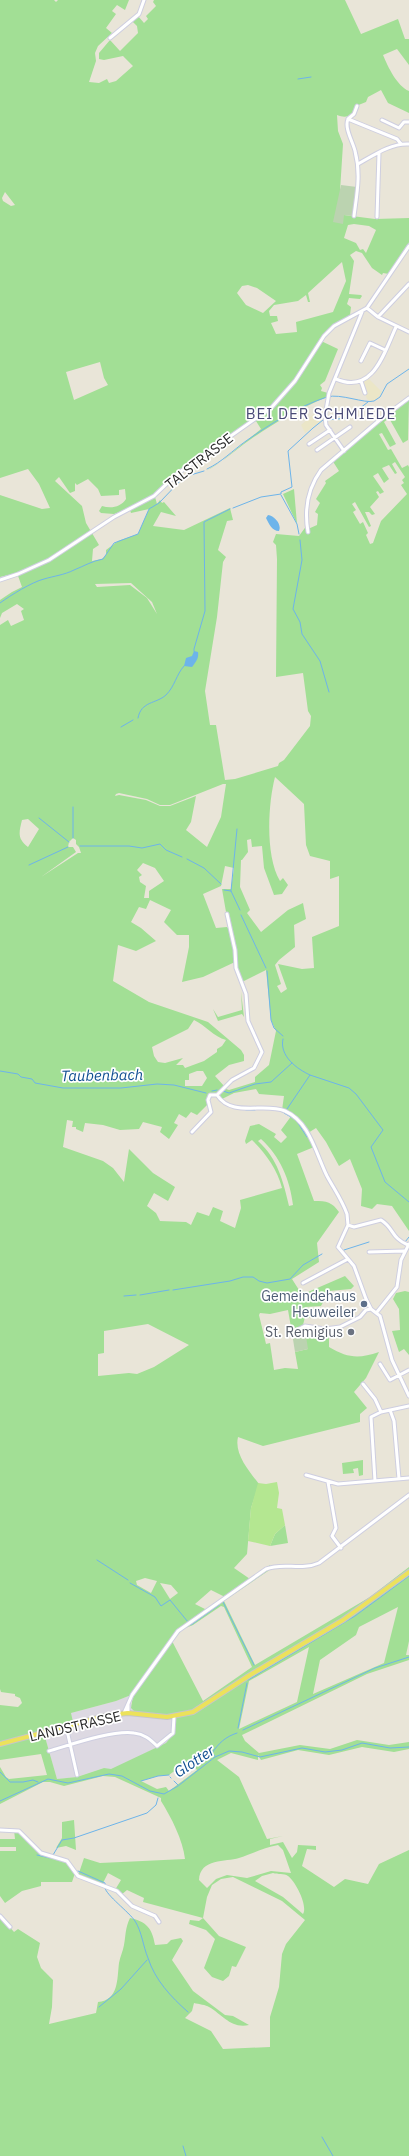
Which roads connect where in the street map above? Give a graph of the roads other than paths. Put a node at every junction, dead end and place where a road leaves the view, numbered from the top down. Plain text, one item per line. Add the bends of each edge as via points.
1 (144, 0) edge
2 (110, 38) dead end
3 (357, 106) dead end
4 (348, 119) junction
5 (382, 120) dead end
6 (409, 122) edge
7 (400, 144) junction
8 (409, 144) edge
9 (379, 153) junction
10 (358, 164) junction
11 (354, 216) dead end
12 (377, 217) dead end
13 (409, 246) edge
14 (409, 284) edge
15 (367, 308) junction
16 (362, 312) junction
17 (378, 317) junction
18 (396, 327) junction
19 (409, 332) edge
20 (385, 350) junction
21 (361, 361) dead end
22 (336, 379) junction
23 (361, 381) junction
24 (366, 393) dead end
25 (409, 398) edge
26 (350, 427) dead end
27 (330, 430) junction
28 (336, 437) junction
29 (318, 438) junction
30 (309, 444) dead end
31 (323, 446) junction
32 (316, 450) dead end
33 (344, 451) junction
34 (308, 532) dead end
35 (0, 580) edge
36 (227, 914) dead end
37 (217, 1095) junction
38 (192, 1132) dead end
39 (348, 1225) junction
40 (408, 1244) edge
41 (404, 1251) junction
42 (369, 1252) dead end
43 (348, 1259) junction
44 (303, 1283) dead end
45 (371, 1309) junction
46 (377, 1312) junction
47 (290, 1334) dead end
48 (380, 1364) dead end
49 (409, 1370) edge
50 (399, 1375) junction
51 (390, 1380) junction
52 (363, 1384) dead end
53 (390, 1384) dead end
54 (409, 1396) edge
55 (409, 1406) edge
56 (390, 1410) junction
57 (381, 1412) junction
58 (306, 1475) dead end
59 (409, 1478) edge
60 (399, 1479) junction
61 (375, 1481) junction
62 (328, 1482) junction
63 (409, 1495) edge
64 (341, 1548) junction
65 (409, 1572) edge
66 (126, 1713) junction
67 (174, 1717) junction
68 (66, 1726) junction
69 (0, 1744) edge
70 (71, 1745) junction
71 (49, 1751) dead end
72 (77, 1775) dead end
73 (0, 1830) edge
74 (0, 1916) edge
75 (159, 1922) dead end
76 (10, 1927) dead end

1 - 2 street via 139,14
3 - 4 street via 354,114
4 - 7 street via 397,140
4 - 10 street via 347,125
5 - 6 street via 399,128 404,122
7 - 8 street
7 - 9 street
9 - 10 street
9 - 12 street
10 - 11 street via 360,174
13 - 15 street, TALSTRASSE
14 - 17 street
15 - 16 street, TALSTRASSE
15 - 17 street
16 - 22 street
16 - 35 street, TALSTRASSE via 334,326 324,336 295,381 272,407 177,474 154,496 114,517 49,560
17 - 18 street
18 - 19 street
18 - 20 street
20 - 21 street via 370,342
20 - 23 street via 374,372
22 - 23 street via 348,383
22 - 27 street via 329,397 325,421
23 - 24 street
25 - 33 street
26 - 28 street
27 - 28 street
27 - 29 street
28 - 31 street
28 - 33 street
29 - 30 street
29 - 31 street
31 - 32 street
33 - 34 street via 327,464 310,487 306,508
36 - 37 street via 236,968 246,994 248,1021 262,1052 254,1068 232,1080
37 - 38 street via 210,1095 208,1100 211,1112
37 - 39 street via 223,1102 239,1108 271,1107 292,1115 308,1133 344,1204
39 - 40 street via 354,1227 381,1220 387,1224 396,1240
39 - 43 street via 338,1247
40 - 41 street
41 - 42 street
41 - 46 street via 397,1287
43 - 44 street
43 - 45 street via 354,1266
45 - 46 street
45 - 47 street via 340,1327 325,1329 304,1326
46 - 50 street via 387,1347
48 - 51 street
49 - 50 street
50 - 51 street
50 - 54 street
51 - 53 street
52 - 57 street
55 - 56 street
56 - 57 street
56 - 60 street via 394,1421
57 - 61 street via 371,1417
58 - 62 street
59 - 60 street
60 - 61 street
61 - 62 street via 338,1484
62 - 64 street via 336,1528 332,1536
63 - 64 street
64 - 66 street via 310,1567 276,1566 266,1569 182,1628 128,1703
65 - 67 main road, LANDSTRASSE via 343,1620 199,1708
66 - 67 main road, LANDSTRASSE
66 - 68 main road, LANDSTRASSE
67 - 70 street via 174,1733 157,1746 145,1736 128,1732
68 - 69 main road, LANDSTRASSE
68 - 70 street
70 - 71 street
70 - 72 street
73 - 75 street via 19,1831 41,1853 67,1861 78,1876 117,1891 132,1906 155,1916
74 - 76 street

